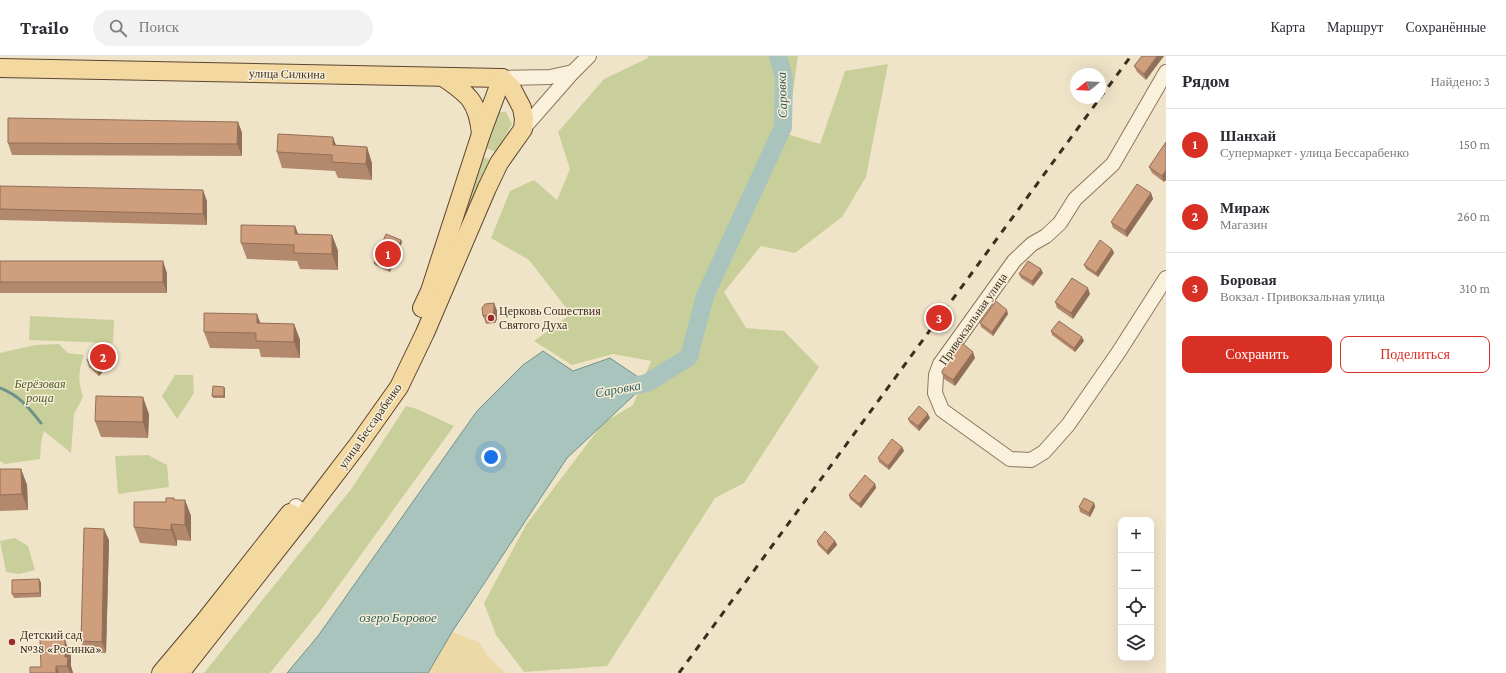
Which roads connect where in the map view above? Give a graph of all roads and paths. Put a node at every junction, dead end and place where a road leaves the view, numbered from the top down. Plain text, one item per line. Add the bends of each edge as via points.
1 (589, 56) edge
2 (0, 68) edge
3 (573, 72) junction
4 (1166, 72) edge
5 (443, 77) junction
6 (502, 78) junction
7 (523, 129) junction
8 (481, 134) junction
9 (1166, 278) edge
10 (301, 510) junction
11 (161, 673) edge
12 (180, 673) edge

1 - 3 street, улица Бессарабенко
2 - 5 main road, улица Силкина
3 - 6 street, улица Силкина via 550,77
3 - 7 street, улица Бессарабенко
4 - 9 street, Привокзальная улица via 1113,164 1075,199 1060,223 1014,261 940,364 936,375 935,393 942,410 1010,459 1031,460 1044,452 1068,425
5 - 6 main road, улица Силкина
5 - 8 main road, улица Бессарабенко via 473,101 480,118
6 - 7 main road via 511,87 522,108
6 - 8 main road, улица Бессарабенко
7 - 10 main road, улица Бессарабенко via 499,163 486,188 425,333 399,386 360,442
8 - 10 main road, улица Бессарабенко via 430,291 393,373
10 - 11 main road, улица Бессарабенко
10 - 12 main road, улица Бессарабенко

